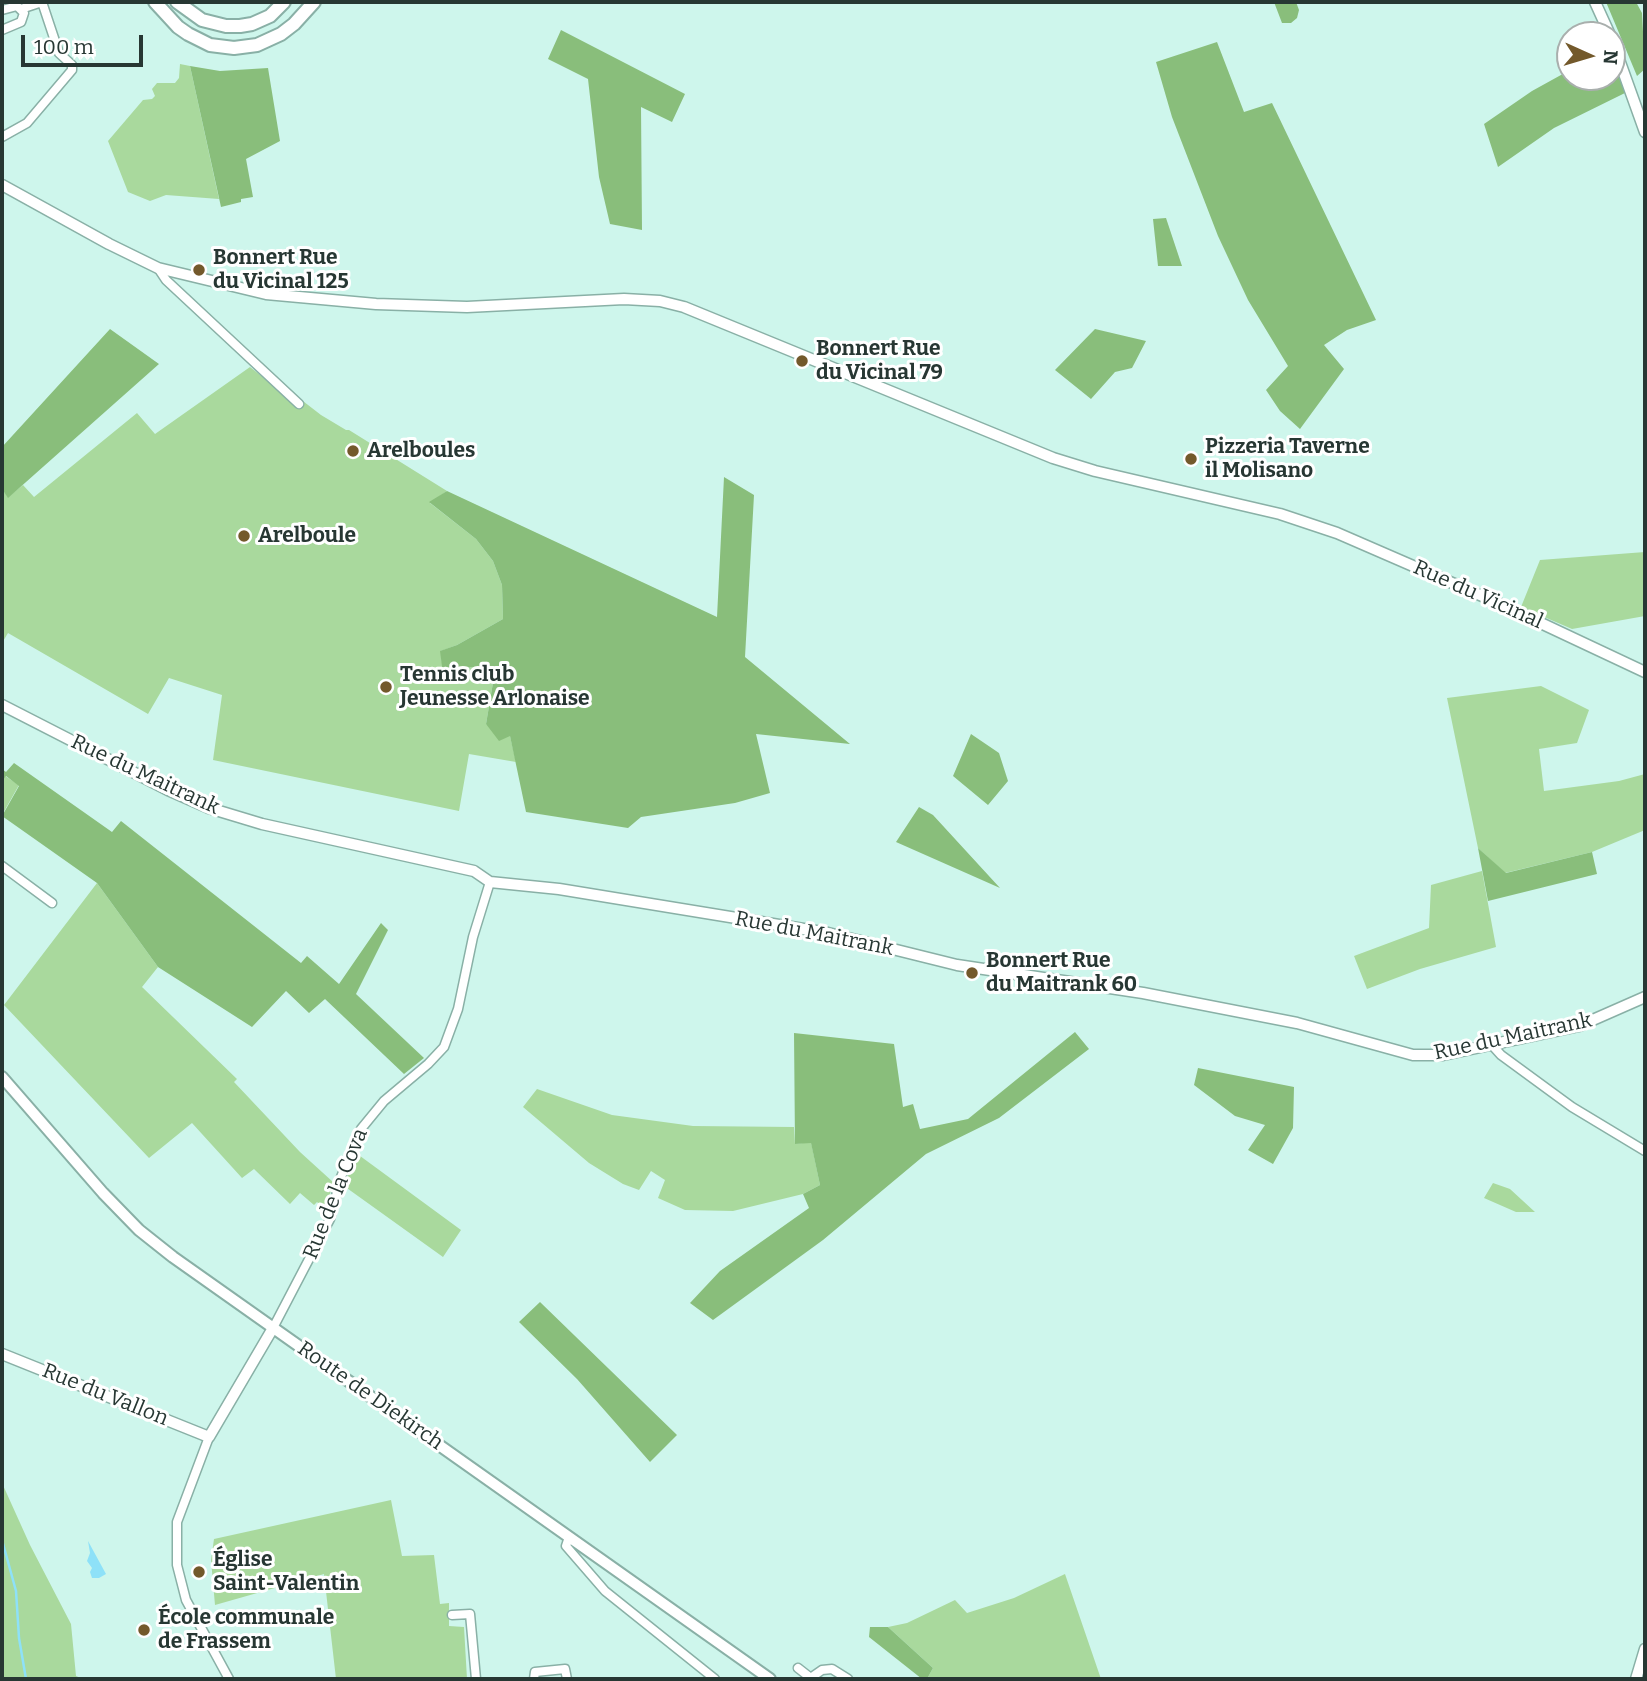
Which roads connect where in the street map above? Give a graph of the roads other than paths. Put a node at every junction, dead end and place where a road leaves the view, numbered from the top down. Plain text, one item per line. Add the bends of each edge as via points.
1 (155, 2) edge
2 (177, 2) edge
3 (284, 2) edge
4 (314, 2) edge
5 (1595, 2) edge
6 (21, 9) junction
7 (2, 10) edge
8 (1604, 21) edge
9 (2, 30) edge
10 (1626, 79) edge
11 (1645, 132) edge
12 (2, 137) edge
13 (2, 185) edge
14 (158, 268) junction
15 (299, 404) dead end
16 (1645, 672) edge
17 (2, 705) edge
18 (2, 866) edge
19 (490, 882) junction
20 (52, 903) dead end
21 (1645, 997) edge
22 (1491, 1044) junction
23 (2, 1077) edge
24 (1645, 1151) edge
25 (273, 1328) junction
26 (2, 1354) edge
27 (209, 1437) junction
28 (569, 1537) junction
29 (452, 1615) dead end
30 (1645, 1649) edge
31 (798, 1668) dead end
32 (229, 1679) edge
33 (477, 1679) edge
34 (534, 1679) edge
35 (566, 1679) edge
36 (715, 1679) edge
37 (770, 1679) edge
38 (810, 1679) edge
39 (848, 1679) edge
40 (1636, 1679) edge

1 - 4 highway via 188,34 210,45 234,48 281,34
2 - 3 highway via 202,20 240,26 270,16
5 - 8 street
6 - 7 street
6 - 9 street via 21,22
6 - 12 street via 42,2 59,53 72,70 27,123
10 - 11 street
13 - 14 street, Rue du Vicinal
14 - 15 street
14 - 16 street, Rue du Vicinal via 266,294 376,304 467,307 624,299 672,304 1053,458 1308,523 1496,602
17 - 19 street, Rue du Maitrank via 209,808 474,871
18 - 20 street
19 - 22 street, Rue du Maitrank via 828,933 957,965 1143,993 1297,1023 1413,1055 1443,1055
19 - 25 street, Rue de la Cova via 444,1047 384,1101 361,1129 330,1219
21 - 22 street, Rue du Maitrank via 1579,1026
22 - 24 street via 1572,1107
23 - 25 main road, Route de Diekirch via 139,1230
25 - 27 street
25 - 28 main road, Route de Diekirch
26 - 27 street, Rue du Vallon
27 - 32 street via 177,1522 177,1565 186,1600
28 - 36 street via 566,1546 604,1591
28 - 37 main road, Route de Diekirch
29 - 33 street via 470,1614
30 - 40 street
31 - 38 street
34 - 35 street via 535,1672 565,1669
38 - 39 street via 832,1669

